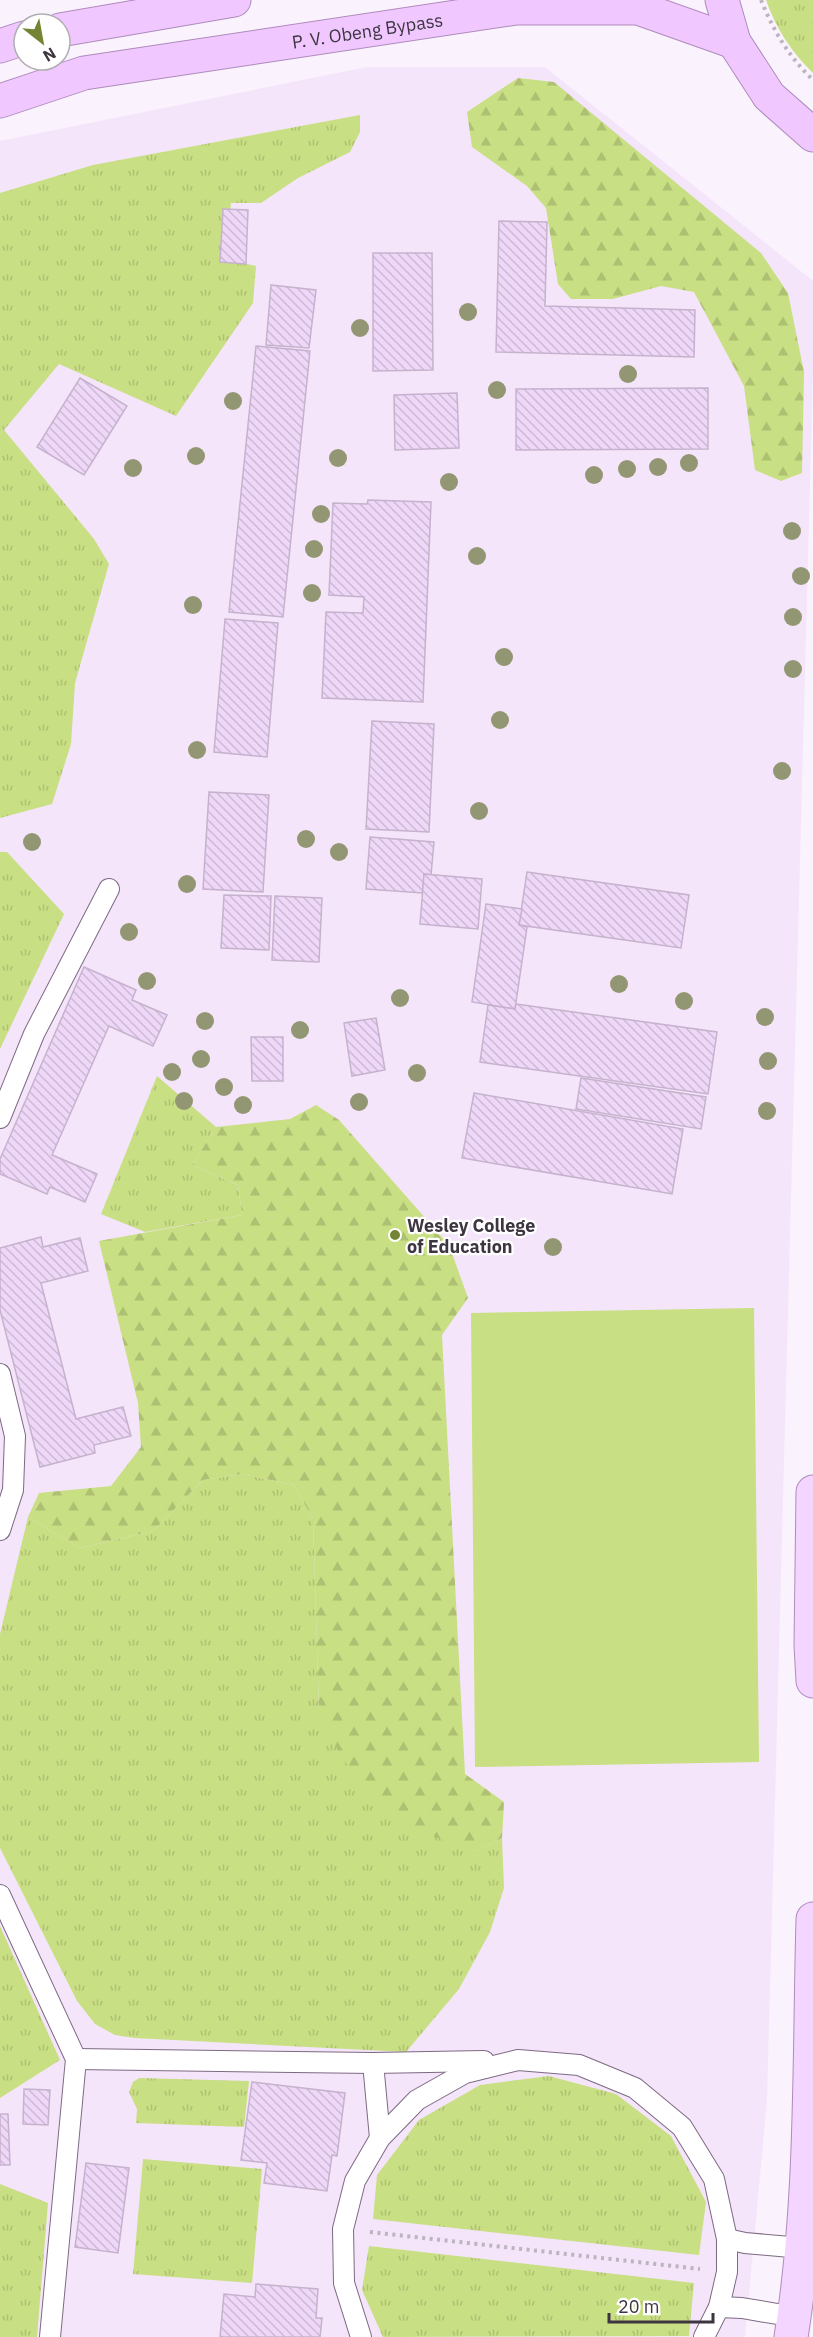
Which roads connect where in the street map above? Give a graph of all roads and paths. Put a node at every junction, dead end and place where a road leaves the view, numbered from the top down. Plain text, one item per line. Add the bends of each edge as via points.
1 (234, 0) edge
2 (722, 0) edge
3 (761, 0) edge
4 (72, 28) edge
5 (734, 42) junction
6 (813, 80) edge
7 (0, 101) edge
8 (813, 135) edge
9 (109, 889) dead end
10 (0, 1118) edge
11 (0, 1374) edge
12 (813, 1492) edge
13 (0, 1530) edge
14 (813, 1681) edge
15 (0, 1895) edge
16 (813, 1938) edge
17 (76, 2059) junction
18 (518, 2060) junction
19 (373, 2063) junction
20 (380, 2138) junction
21 (343, 2229) junction
22 (727, 2239) junction
23 (802, 2248) junction
24 (727, 2272) junction
25 (719, 2307) junction
26 (793, 2327) edge
27 (360, 2336) edge
28 (50, 2337) edge
29 (704, 2337) edge

1 - 4 highway
2 - 5 highway
3 - 6 path via 789,52
5 - 7 highway, P. V. Obeng Bypass via 638,8 516,8 84,73
5 - 8 highway via 769,96
9 - 10 lane via 34,1034
11 - 13 lane via 15,1436 14,1490
12 - 14 main road
15 - 17 lane
16 - 23 main road
17 - 19 lane
17 - 28 lane
18 - 19 lane
18 - 20 lane via 465,2073 436,2089 417,2100
18 - 22 lane via 579,2065 635,2088 682,2127 714,2179
19 - 20 lane
20 - 21 lane via 355,2181
21 - 24 path
21 - 27 lane via 344,2283
22 - 23 lane
22 - 24 lane
23 - 26 main road
24 - 25 lane
25 - 26 lane via 742,2308
25 - 29 lane

